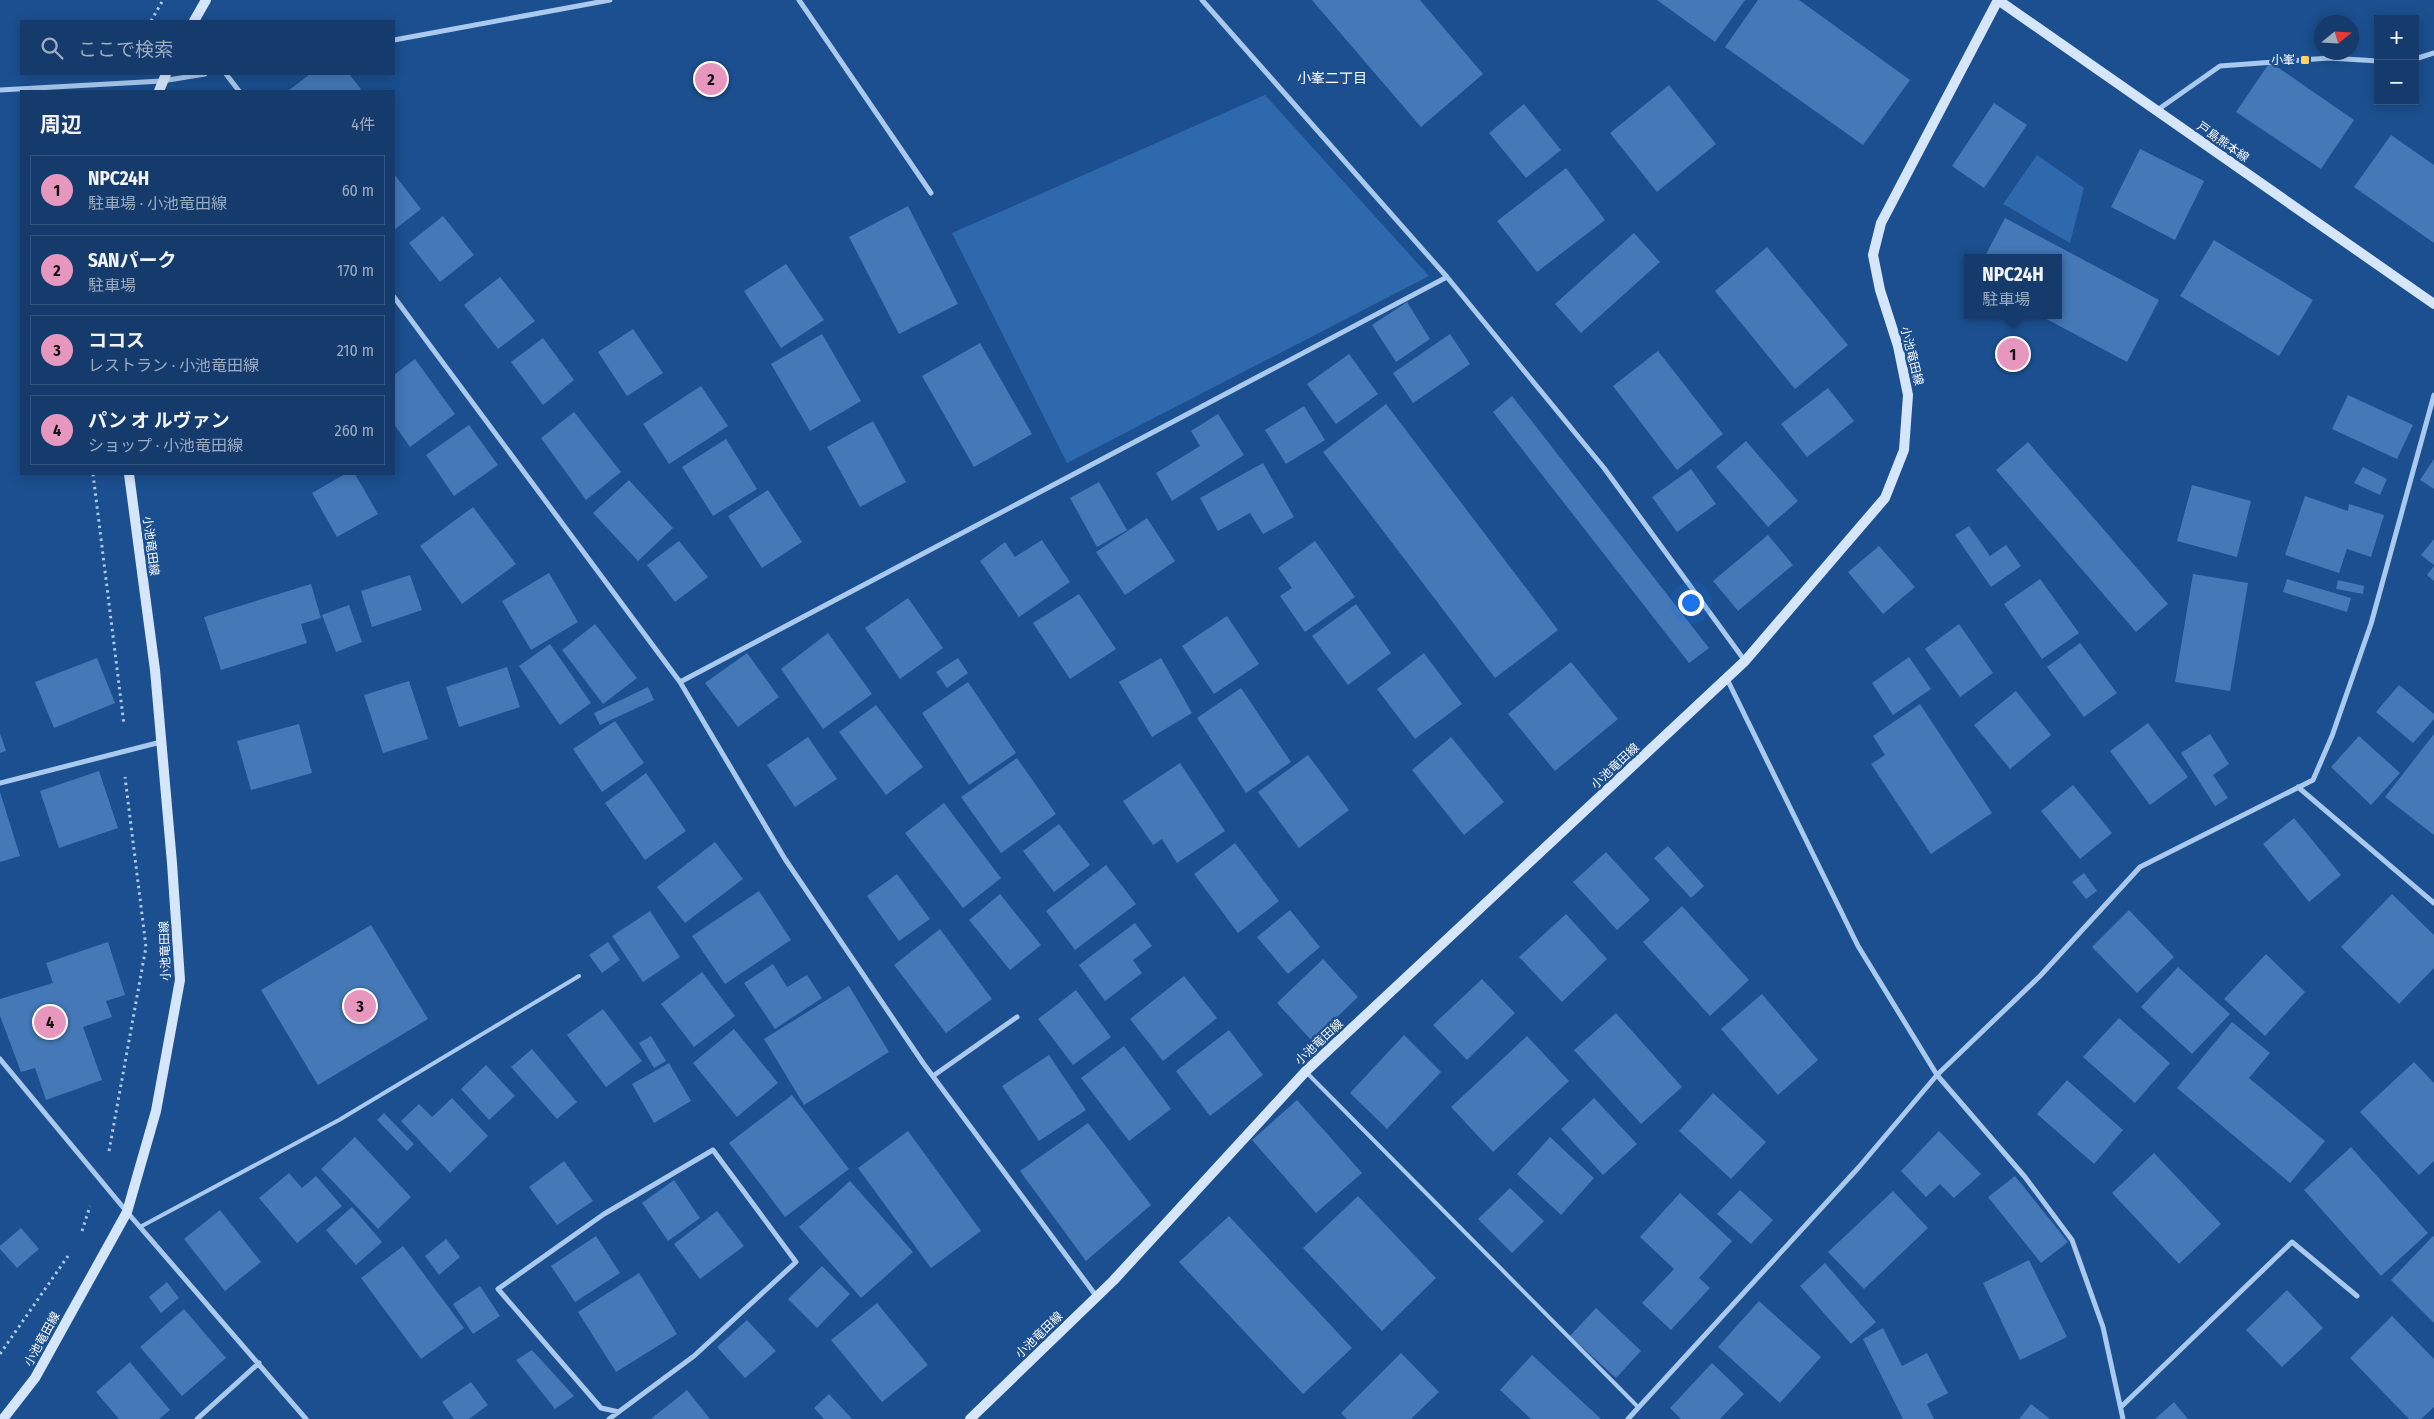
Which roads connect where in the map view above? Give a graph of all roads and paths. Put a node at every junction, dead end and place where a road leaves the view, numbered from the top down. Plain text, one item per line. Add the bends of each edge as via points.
1 (163, 0) edge
2 (206, 0) edge
3 (610, 0) edge
4 (799, 0) edge
5 (1202, 0) edge
6 (1998, 0) edge
7 (152, 20) edge
8 (195, 20) edge
9 (395, 40) edge
10 (2434, 53) edge
11 (2419, 59) edge
12 (2374, 61) edge
13 (191, 75) edge
14 (227, 75) edge
15 (164, 77) edge
16 (0, 90) edge
17 (159, 90) edge
18 (238, 90) edge
19 (2156, 111) junction
20 (931, 193) dead end
21 (1447, 277) junction
22 (395, 298) edge
23 (2434, 304) edge
24 (2434, 395) edge
25 (93, 475) edge
26 (129, 475) edge
27 (1745, 661) junction
28 (1727, 679) junction
29 (680, 682) junction
30 (161, 742) junction
31 (124, 752) junction
32 (0, 783) edge
33 (2298, 787) junction
34 (2434, 903) edge
35 (579, 976) dead end
36 (1017, 1017) dead end
37 (0, 1059) edge
38 (1306, 1071) junction
39 (1937, 1075) junction
40 (932, 1076) junction
41 (100, 1179) junction
42 (127, 1212) junction
43 (140, 1227) junction
44 (81, 1232) dead end
45 (73, 1249) dead end
46 (2357, 1296) dead end
47 (1097, 1297) junction
48 (0, 1354) edge
49 (260, 1364) junction
50 (2122, 1406) junction
51 (1638, 1407) junction
52 (619, 1412) junction
53 (2, 1419) edge
54 (197, 1419) edge
55 (306, 1419) edge
56 (609, 1419) edge
57 (970, 1419) edge
58 (1628, 1419) edge
59 (2123, 1419) edge

1 - 7 path
2 - 8 main road
3 - 9 street
4 - 20 street
5 - 21 street
6 - 19 main road, 戸島熊本線
6 - 27 main road, 小池竜田線 via 1881,223 1873,255 1908,395 1904,450 1885,498
10 - 11 street
12 - 19 street via 2329,58 2220,66
13 - 15 street
14 - 18 street
15 - 16 street
15 - 17 main road
19 - 23 main road, 戸島熊本線
21 - 27 street via 1604,468
21 - 29 street
22 - 29 street
24 - 33 street via 2365,643 2314,780
25 - 31 path via 124,714
26 - 30 main road, 小池竜田線 via 155,670
27 - 28 main road, 小池竜田線
28 - 38 main road, 小池竜田線
28 - 39 street via 1858,946
29 - 40 street via 785,858
30 - 31 street
30 - 42 main road, 小池竜田線 via 180,980 156,1111
31 - 32 street
31 - 41 path via 146,947 110,1148
33 - 34 street
33 - 39 street via 2140,867 2040,976
35 - 43 lane via 339,1120
36 - 40 street
37 - 41 street
38 - 47 main road, 小池竜田線
38 - 51 lane
39 - 50 street via 2025,1177 2072,1240 2103,1327
39 - 51 street via 1859,1167
40 - 47 street
41 - 42 street
41 - 44 path
42 - 43 street
42 - 53 main road, 小池竜田線 via 35,1378
43 - 49 street
45 - 48 path
46 - 50 street via 2292,1242
47 - 57 main road, 小池竜田線
49 - 54 street
49 - 55 street
50 - 59 street
51 - 58 street
52 - 52 street via 694,1356 796,1262 713,1150 604,1214 498,1289 601,1408
52 - 56 street

